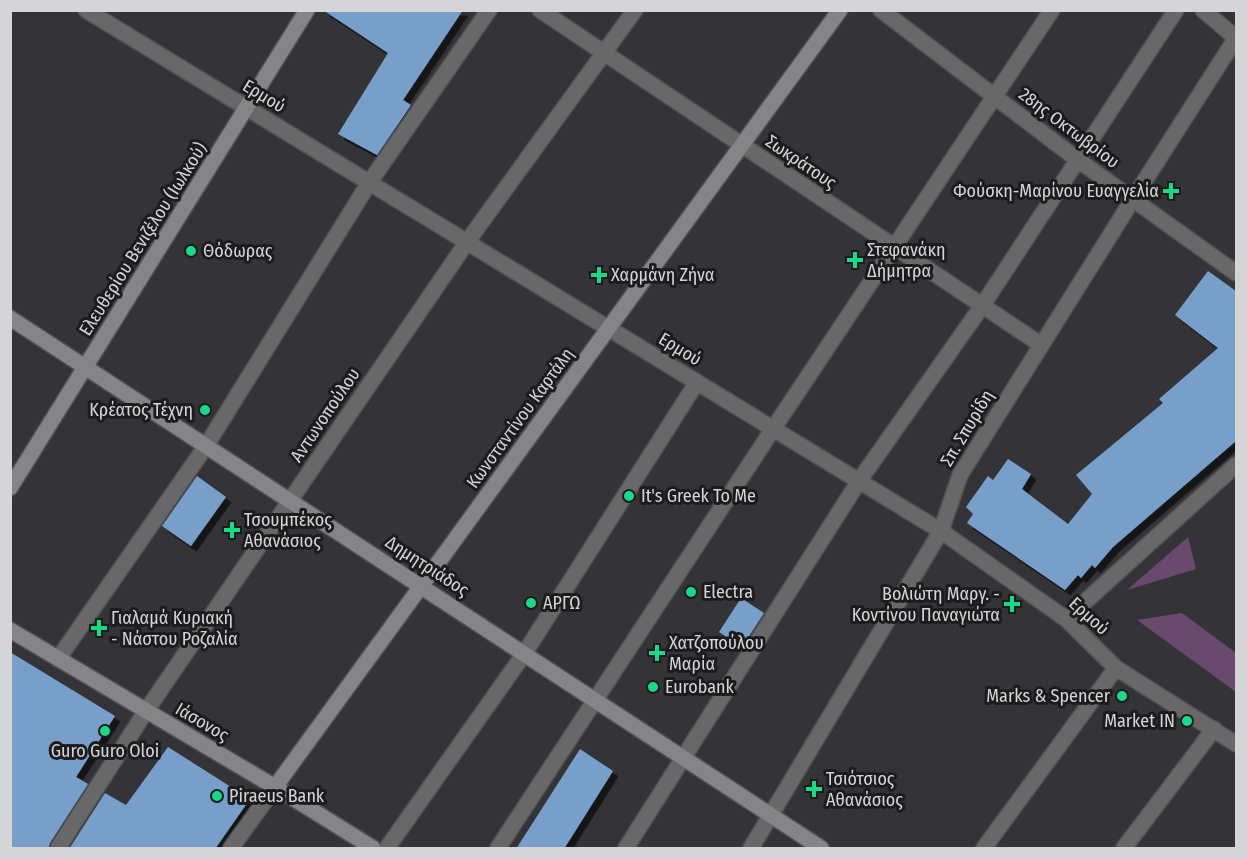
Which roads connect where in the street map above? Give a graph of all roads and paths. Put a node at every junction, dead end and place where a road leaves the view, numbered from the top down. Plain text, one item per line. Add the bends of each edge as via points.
1 (86, 10) edge
2 (307, 10) edge
3 (489, 10) edge
4 (540, 10) edge
5 (636, 10) edge
6 (840, 10) edge
7 (881, 10) edge
8 (1052, 10) edge
9 (1176, 10) edge
10 (1203, 10) edge
11 (1236, 38) edge
12 (605, 54) junction
13 (995, 97) junction
14 (247, 109) junction
15 (742, 146) junction
16 (1078, 160) junction
17 (369, 183) junction
18 (1132, 199) junction
19 (467, 242) junction
20 (895, 248) junction
21 (1236, 273) edge
22 (982, 306) junction
23 (10, 318) edge
24 (609, 329) junction
25 (1041, 344) junction
26 (86, 367) junction
27 (697, 382) junction
28 (773, 429) junction
29 (206, 446) junction
30 (1236, 465) edge
31 (860, 481) junction
32 (10, 488) edge
33 (291, 501) junction
34 (941, 531) junction
35 (422, 586) junction
36 (1066, 619) junction
37 (10, 630) edge
38 (524, 654) junction
39 (58, 659) junction
40 (1116, 668) junction
41 (595, 700) junction
42 (146, 711) junction
43 (1214, 729) junction
44 (1236, 744) edge
45 (684, 759) junction
46 (276, 787) junction
47 (771, 816) junction
48 (58, 849) edge
49 (231, 849) edge
50 (373, 849) edge
51 (387, 849) edge
52 (498, 849) edge
53 (626, 849) edge
54 (751, 849) edge
55 (821, 849) edge
56 (984, 849) edge
57 (1124, 849) edge

1 - 14 street, Ερμού
2 - 14 main road, Ελευθερίου Βενιζέλου (Ιωλκού)
3 - 17 street
4 - 12 street, Σωκράτους
5 - 12 street, Αντωνοπούλου
6 - 15 main road, Κωνσταντίνου Καρτάλη
7 - 13 street, 28ης Οκτωβρίου
8 - 13 street
9 - 16 street
10 - 11 street
11 - 18 street, Σπ. Σπυρίδη
12 - 15 street, Σωκράτους
12 - 19 street, Αντωνοπούλου
13 - 16 street, 28ης Οκτωβρίου
13 - 20 street
14 - 17 street, Ερμού
14 - 26 main road, Ελευθερίου Βενιζέλου (Ιωλκού)
15 - 20 street, Σωκράτους
15 - 24 main road, Κωνσταντίνου Καρτάλη
16 - 18 street, 28ης Οκτωβρίου
16 - 22 street
17 - 19 street, Ερμού
17 - 29 street
18 - 21 street, 28ης Οκτωβρίου
18 - 25 street, Σπ. Σπυρίδη
19 - 24 street, Ερμού
19 - 33 street, Αντωνοπούλου
20 - 22 street, Σωκράτους
20 - 28 street
22 - 25 street, Σωκράτους
22 - 31 street
23 - 26 main road, Δημητριάδος
24 - 27 street, Ερμού
24 - 35 main road, Κωνσταντίνου Καρτάλη
25 - 34 street, Σπ. Σπυρίδη via 960,475
26 - 29 main road, Δημητριάδος
26 - 32 main road, Ελευθερίου Βενιζέλου (Ιωλκού)
27 - 28 street, Ερμού
27 - 38 street
28 - 31 street, Ερμού
28 - 41 street
29 - 33 main road, Δημητριάδος
29 - 39 street
30 - 36 street
31 - 34 street, Ερμού
31 - 45 street
33 - 35 main road, Δημητριάδος
33 - 42 street, Αντωνοπούλου
34 - 36 street, Ερμού
34 - 47 street, Σπ. Σπυρίδη
35 - 38 main road, Δημητριάδος
35 - 46 main road, Κωνσταντίνου Καρτάλη
36 - 40 street, Ερμού
37 - 39 main road, Ιάσονος
38 - 41 main road, Δημητριάδος
38 - 51 street
39 - 42 main road, Ιάσονος
40 - 43 street, Ερμού
40 - 56 street
41 - 45 main road, Δημητριάδος
41 - 52 street
42 - 46 main road, Ιάσονος
42 - 48 street, Αντωνοπούλου
43 - 44 street, Ερμού
43 - 57 street
45 - 47 main road, Δημητριάδος
45 - 53 street
46 - 49 street, Κωνσταντίνου Καρτάλη
46 - 50 main road, Ιάσονος
47 - 54 street, Σπ. Σπυρίδη
47 - 55 main road, Δημητριάδος

